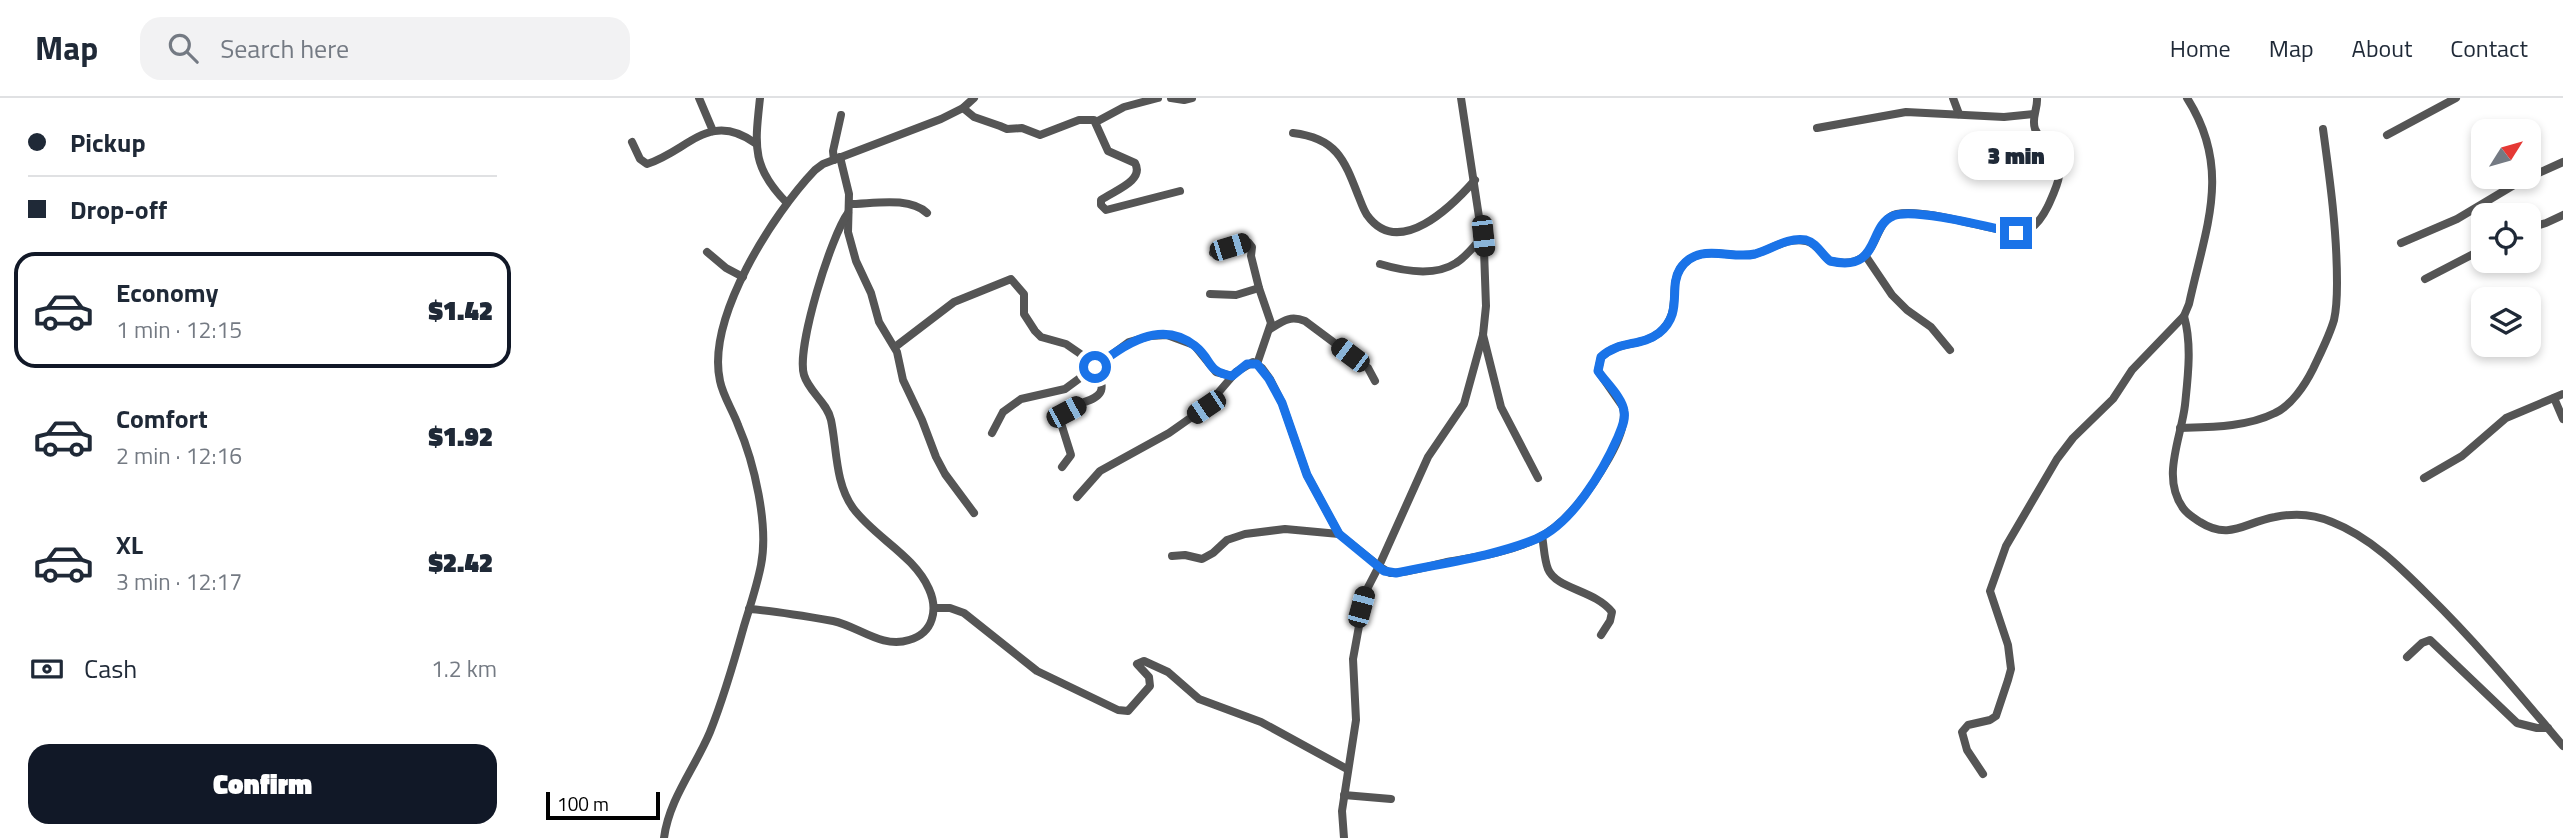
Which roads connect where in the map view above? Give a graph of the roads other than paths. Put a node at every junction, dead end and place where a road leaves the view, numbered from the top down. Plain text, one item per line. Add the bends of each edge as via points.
1 (699, 98) edge
2 (760, 98) edge
3 (974, 98) edge
4 (1158, 98) edge
5 (1171, 98) edge
6 (1192, 98) edge
7 (1461, 98) edge
8 (1954, 98) edge
9 (2037, 98) edge
10 (2187, 98) edge
11 (2456, 98) edge
12 (963, 108) junction
13 (1959, 114) junction
14 (2035, 114) junction
15 (841, 115) dead end
16 (1096, 122) junction
17 (1817, 128) dead end
18 (2323, 129) dead end
19 (713, 131) junction
20 (1293, 132) dead end
21 (2387, 135) dead end
22 (632, 142) dead end
23 (755, 143) junction
24 (837, 159) junction
25 (2563, 162) edge
26 (1475, 180) junction
27 (1180, 191) dead end
28 (787, 203) junction
29 (849, 209) junction
30 (927, 213) dead end
31 (2563, 215) edge
32 (2541, 224) edge
33 (1483, 236) junction
34 (2401, 243) dead end
35 (707, 251) dead end
36 (1213, 253) dead end
37 (2471, 255) edge
38 (1865, 256) junction
39 (1380, 264) dead end
40 (743, 277) junction
41 (2425, 279) dead end
42 (1258, 288) junction
43 (1210, 294) dead end
44 (2184, 316) junction
45 (1269, 329) junction
46 (1483, 335) junction
47 (895, 346) junction
48 (1950, 350) dead end
49 (1082, 355) dead end
50 (1257, 364) junction
51 (1095, 367) junction
52 (1232, 376) junction
53 (1375, 381) dead end
54 (2563, 394) edge
55 (2554, 398) junction
56 (2563, 419) edge
57 (2180, 428) junction
58 (992, 433) dead end
59 (1062, 467) dead end
60 (1538, 478) dead end
61 (2424, 478) dead end
62 (1077, 497) dead end
63 (974, 513) dead end
64 (1339, 534) junction
65 (1542, 536) junction
66 (1172, 556) dead end
67 (1379, 566) junction
68 (935, 608) junction
69 (749, 609) junction
70 (1601, 635) dead end
71 (2407, 657) dead end
72 (2548, 728) junction
73 (2563, 746) edge
74 (1347, 769) junction
75 (1983, 774) dead end
76 (1344, 795) junction
77 (1391, 799) dead end
78 (664, 838) edge
79 (1344, 838) edge

1 - 19 street
2 - 23 street
3 - 12 street
4 - 16 street via 1124,107
5 - 6 street
7 - 26 street
8 - 13 street
9 - 14 street
10 - 44 street via 2204,131 2214,174 2207,229
11 - 21 street
12 - 16 street via 1000,127 1040,135 1079,120
12 - 24 street
13 - 14 street
13 - 17 street via 1906,112
14 - 38 street via 2035,129 2055,161 2059,179 2033,227 2016,233 1932,216 1897,214 1886,221
15 - 24 street via 833,151
16 - 27 street via 1108,151 1135,163 1139,170 1131,181 1101,200 1104,209
18 - 57 street via 2334,204 2337,302 2319,356 2308,379 2276,413 2223,426
19 - 22 street via 647,164
19 - 23 street via 730,130
20 - 26 street via 1318,137 1334,149 1346,164 1366,214 1393,231 1419,228 1431,221
23 - 28 street via 761,170
24 - 28 street via 815,170
24 - 29 street via 849,194
25 - 34 street via 2457,219
26 - 33 street
28 - 40 street
29 - 30 street via 908,204
29 - 47 street via 848,232 856,261 879,321
29 - 68 street via 815,294 805,334 804,376 829,414 847,498 919,574
31 - 32 street
33 - 39 street via 1458,263 1448,267 1422,272
33 - 46 street
35 - 40 street
36 - 42 street via 1248,242
37 - 41 street
38 - 48 street via 1892,296 1931,327
38 - 65 street via 1830,261 1812,243 1795,240 1757,254 1713,252 1686,263 1676,278 1674,307 1664,328 1648,340 1614,347 1601,357 1598,371 1623,407 1622,426 1587,492
40 - 69 street via 722,331 718,359 720,382 758,494 762,561
42 - 43 street via 1236,295
42 - 45 street
44 - 57 street via 2189,333
44 - 75 street via 2073,438 2006,546 1990,591 2011,668 1996,716 1968,725 1962,732 1967,750
45 - 50 street
45 - 53 street via 1287,318 1305,321 1367,369
46 - 60 street via 1498,399
46 - 67 street via 1464,404 1428,457
47 - 49 street via 954,302 1011,279 1024,293 1024,314 1035,331
47 - 63 street via 903,380 936,457
50 - 52 street via 1247,364
50 - 64 street via 1276,391 1307,475
51 - 52 street via 1129,342 1167,335 1194,345 1216,372
51 - 58 street via 1065,389 1021,399 1003,412
51 - 59 street via 1103,389 1060,420 1071,456
52 - 62 street via 1206,407 1100,471
54 - 55 street
55 - 56 street
55 - 61 street via 2506,418 2462,456
57 - 72 street via 2174,485 2183,509 2194,518 2220,531 2276,516 2317,516 2354,533 2395,563 2467,634
64 - 66 street via 1285,529 1233,537 1202,559
64 - 67 street
65 - 67 street via 1396,573
65 - 70 street via 1553,576 1585,591 1612,612
67 - 74 street via 1365,593 1357,630 1353,659 1356,720
68 - 69 street via 930,625 917,637 903,641 875,638 835,621
68 - 74 street via 964,613 1037,671 1118,710 1131,709 1150,686 1149,677 1137,664 1145,661 1168,672 1199,699 1261,722
69 - 78 street via 716,717 676,798
71 - 72 street via 2430,640 2517,723
72 - 73 street
74 - 76 street
76 - 77 street
76 - 79 street

